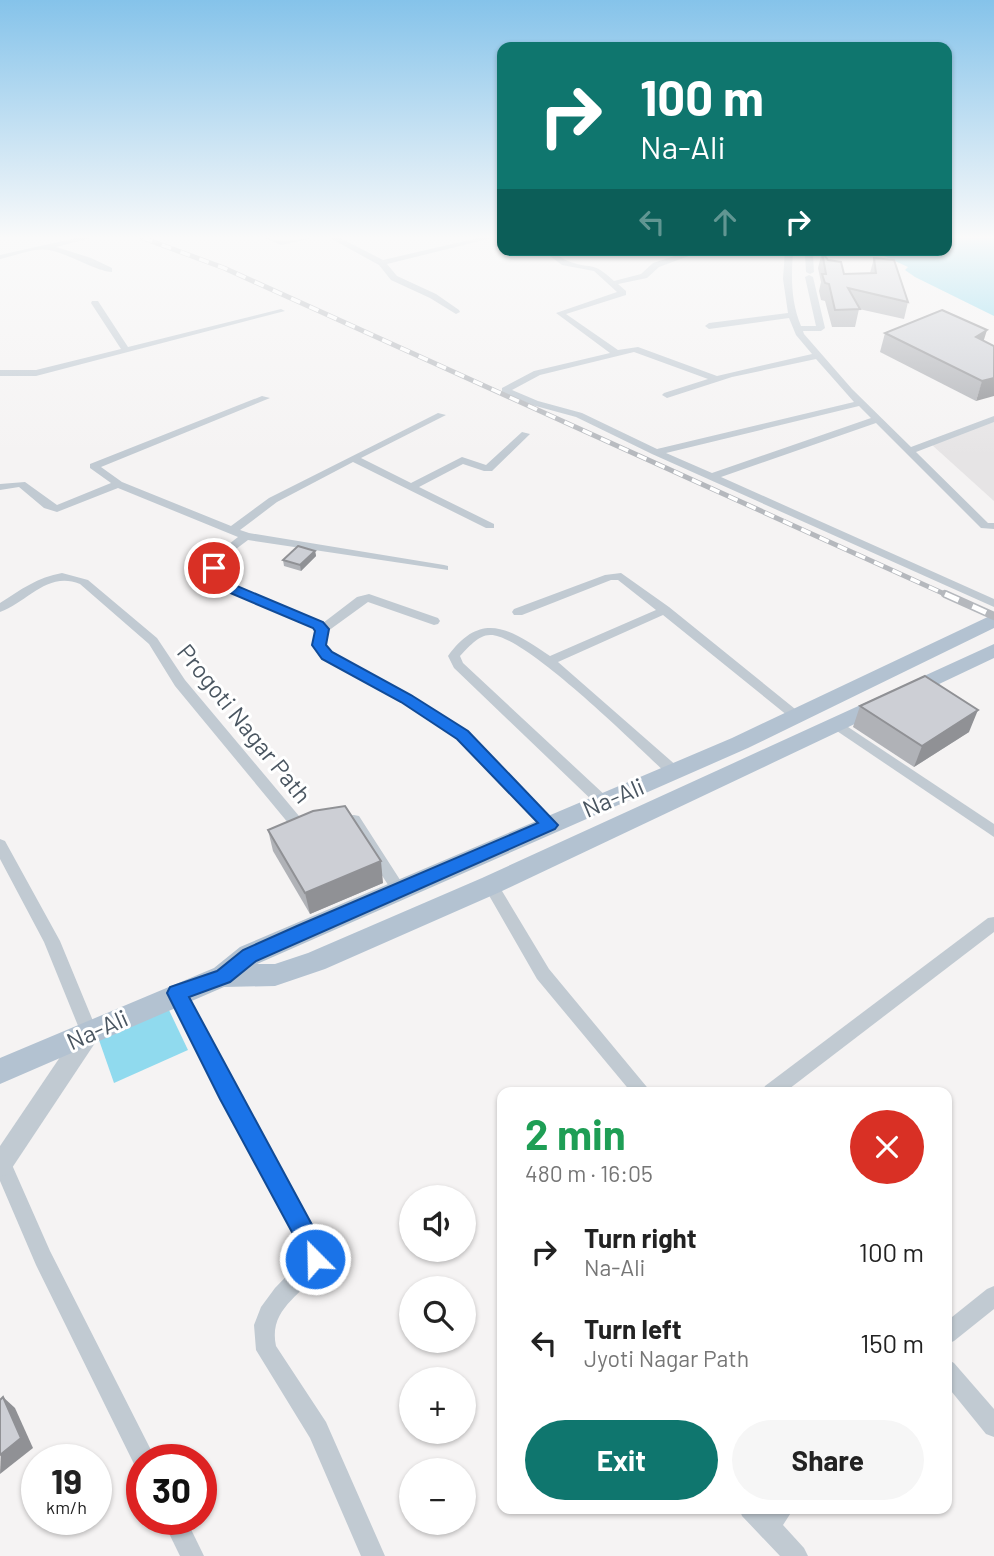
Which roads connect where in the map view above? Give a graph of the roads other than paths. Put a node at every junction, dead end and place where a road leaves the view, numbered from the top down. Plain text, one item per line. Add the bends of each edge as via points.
1 (100, 311) edge
2 (281, 311) dead end
3 (567, 311) edge
4 (791, 311) edge
5 (817, 311) edge
6 (792, 315) junction
7 (709, 326) dead end
8 (797, 329) junction
9 (126, 350) junction
10 (616, 353) junction
11 (817, 356) junction
12 (0, 373) edge
13 (716, 379) junction
14 (667, 395) dead end
15 (265, 398) dead end
16 (861, 403) junction
17 (441, 415) dead end
18 (878, 419) junction
19 (994, 419) edge
20 (526, 435) dead end
21 (909, 451) junction
22 (656, 452) junction
23 (353, 458) junction
24 (712, 477) junction
25 (118, 484) junction
26 (413, 486) junction
27 (0, 487) edge
28 (490, 526) dead end
29 (994, 526) edge
30 (232, 531) junction
31 (246, 536) junction
32 (444, 568) dead end
33 (994, 603) edge
34 (0, 608) edge
35 (665, 610) junction
36 (518, 612) dead end
37 (434, 621) dead end
38 (323, 629) junction
39 (988, 630) edge
40 (994, 650) edge
41 (550, 661) junction
42 (798, 717) junction
43 (836, 724) junction
44 (673, 771) junction
45 (602, 801) junction
46 (549, 825) junction
47 (994, 831) edge
48 (0, 845) edge
49 (491, 885) junction
50 (399, 890) junction
51 (994, 923) edge
52 (223, 976) junction
53 (177, 993) junction
54 (89, 1033) junction
55 (0, 1071) edge
56 (638, 1087) edge
57 (778, 1087) edge
58 (1, 1165) edge
59 (994, 1296) edge
60 (952, 1330) edge
61 (952, 1376) edge
62 (994, 1426) edge
63 (136, 1444) edge
64 (756, 1514) edge
65 (778, 1514) edge
66 (767, 1526) junction
67 (182, 1535) edge
68 (192, 1556) edge
69 (373, 1556) edge
70 (796, 1556) edge

1 - 9 street
2 - 9 street
3 - 10 street via 559,313
4 - 6 street
5 - 8 street via 821,328
6 - 7 street
6 - 8 street
8 - 11 street
9 - 12 street via 31,374
10 - 13 street via 645,351
10 - 22 street via 537,373 505,390 579,415
11 - 13 street
11 - 16 street
13 - 14 street
15 - 25 street via 96,464 95,469
16 - 18 street
16 - 22 street
17 - 23 street
18 - 21 street
18 - 24 street
19 - 21 street
20 - 26 street via 488,469 462,460
21 - 29 street via 985,526
22 - 24 street
23 - 26 street
23 - 30 street via 272,500
24 - 33 street
25 - 27 street via 57,509 21,484
25 - 30 street
26 - 28 street
30 - 31 street
31 - 32 street
31 - 38 street via 220,558 212,574 215,580
34 - 50 street, Progoti Nagar Path via 50,578 66,574 84,582 153,641 180,682 300,826 354,820
35 - 36 street via 616,576
35 - 41 street
35 - 42 street
37 - 38 street via 365,598
38 - 46 street via 319,645 327,655 463,735
39 - 42 main road, Na-Ali
39 - 52 main road
40 - 43 main road
41 - 44 street
41 - 45 street via 495,629 484,631 454,656
42 - 44 main road, Na-Ali
43 - 47 street
43 - 49 main road
44 - 45 main road, Na-Ali
45 - 46 main road, Na-Ali
46 - 50 main road, Na-Ali
48 - 54 street via 52,941
49 - 52 main road via 290,971
49 - 56 street via 543,974
50 - 52 main road, Na-Ali via 249,956
51 - 57 street
52 - 53 main road, Na-Ali
53 - 54 main road, Na-Ali
53 - 69 street via 313,1251 315,1259 309,1268 265,1317 262,1337 318,1430
54 - 55 main road, Na-Ali
54 - 58 street
58 - 63 street
59 - 60 street
61 - 62 street
64 - 66 street
65 - 66 street
66 - 70 street
67 - 68 street

